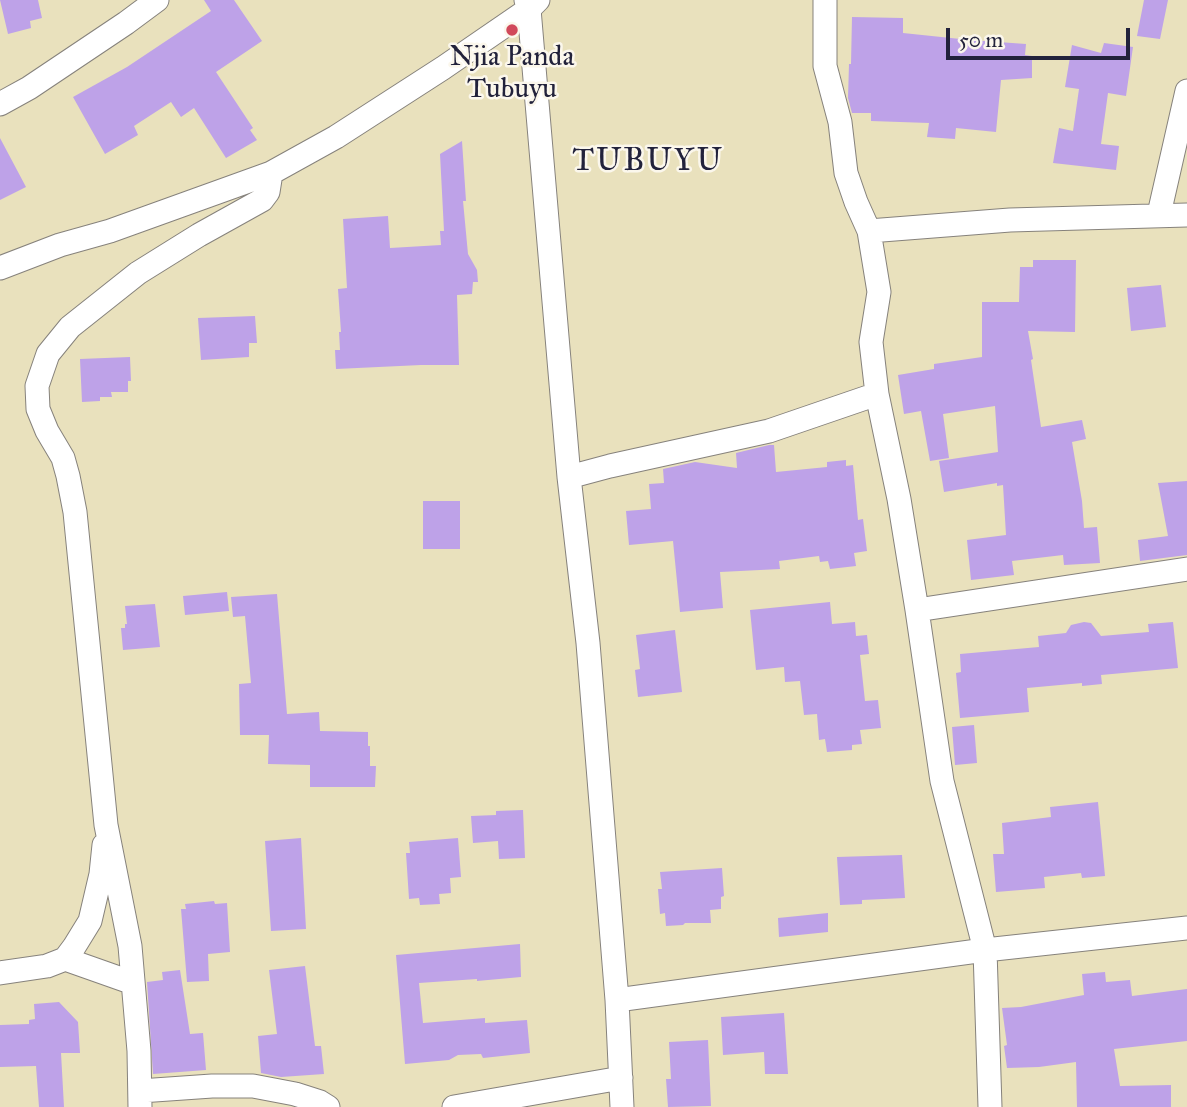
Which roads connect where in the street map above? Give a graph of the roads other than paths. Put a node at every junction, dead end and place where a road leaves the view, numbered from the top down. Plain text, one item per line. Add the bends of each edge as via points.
1 (825, 0) edge
2 (150, 2) edge
3 (531, 3) edge
4 (1187, 91) edge
5 (0, 104) edge
6 (271, 173) junction
7 (1159, 214) junction
8 (1187, 215) edge
9 (869, 230) junction
10 (0, 268) edge
11 (877, 394) junction
12 (569, 477) junction
13 (1187, 569) edge
14 (917, 610) junction
15 (106, 825) junction
16 (1187, 928) edge
17 (985, 950) junction
18 (65, 959) junction
19 (0, 973) edge
20 (133, 984) junction
21 (617, 1000) junction
22 (621, 1078) junction
23 (140, 1099) edge
24 (328, 1107) edge
25 (454, 1107) edge
26 (622, 1107) edge
27 (990, 1107) edge

1 - 9 street via 825,66 840,122 846,173
2 - 5 street
3 - 6 street via 364,120
3 - 12 street
4 - 7 street
6 - 10 street
6 - 15 street via 262,200 138,273 71,327 48,354 37,386 42,420 63,457 72,495
7 - 8 street
7 - 9 street
9 - 11 street via 879,292 871,342
11 - 12 street via 769,431
11 - 14 street
12 - 21 street via 589,643
13 - 14 street
14 - 17 street via 942,781
15 - 18 street via 90,921
15 - 20 street via 126,918
16 - 17 street
17 - 21 street
17 - 27 street
18 - 19 street
18 - 20 street
20 - 23 street
21 - 22 street
22 - 25 street
22 - 26 street
23 - 24 street via 212,1086 253,1086 295,1094

